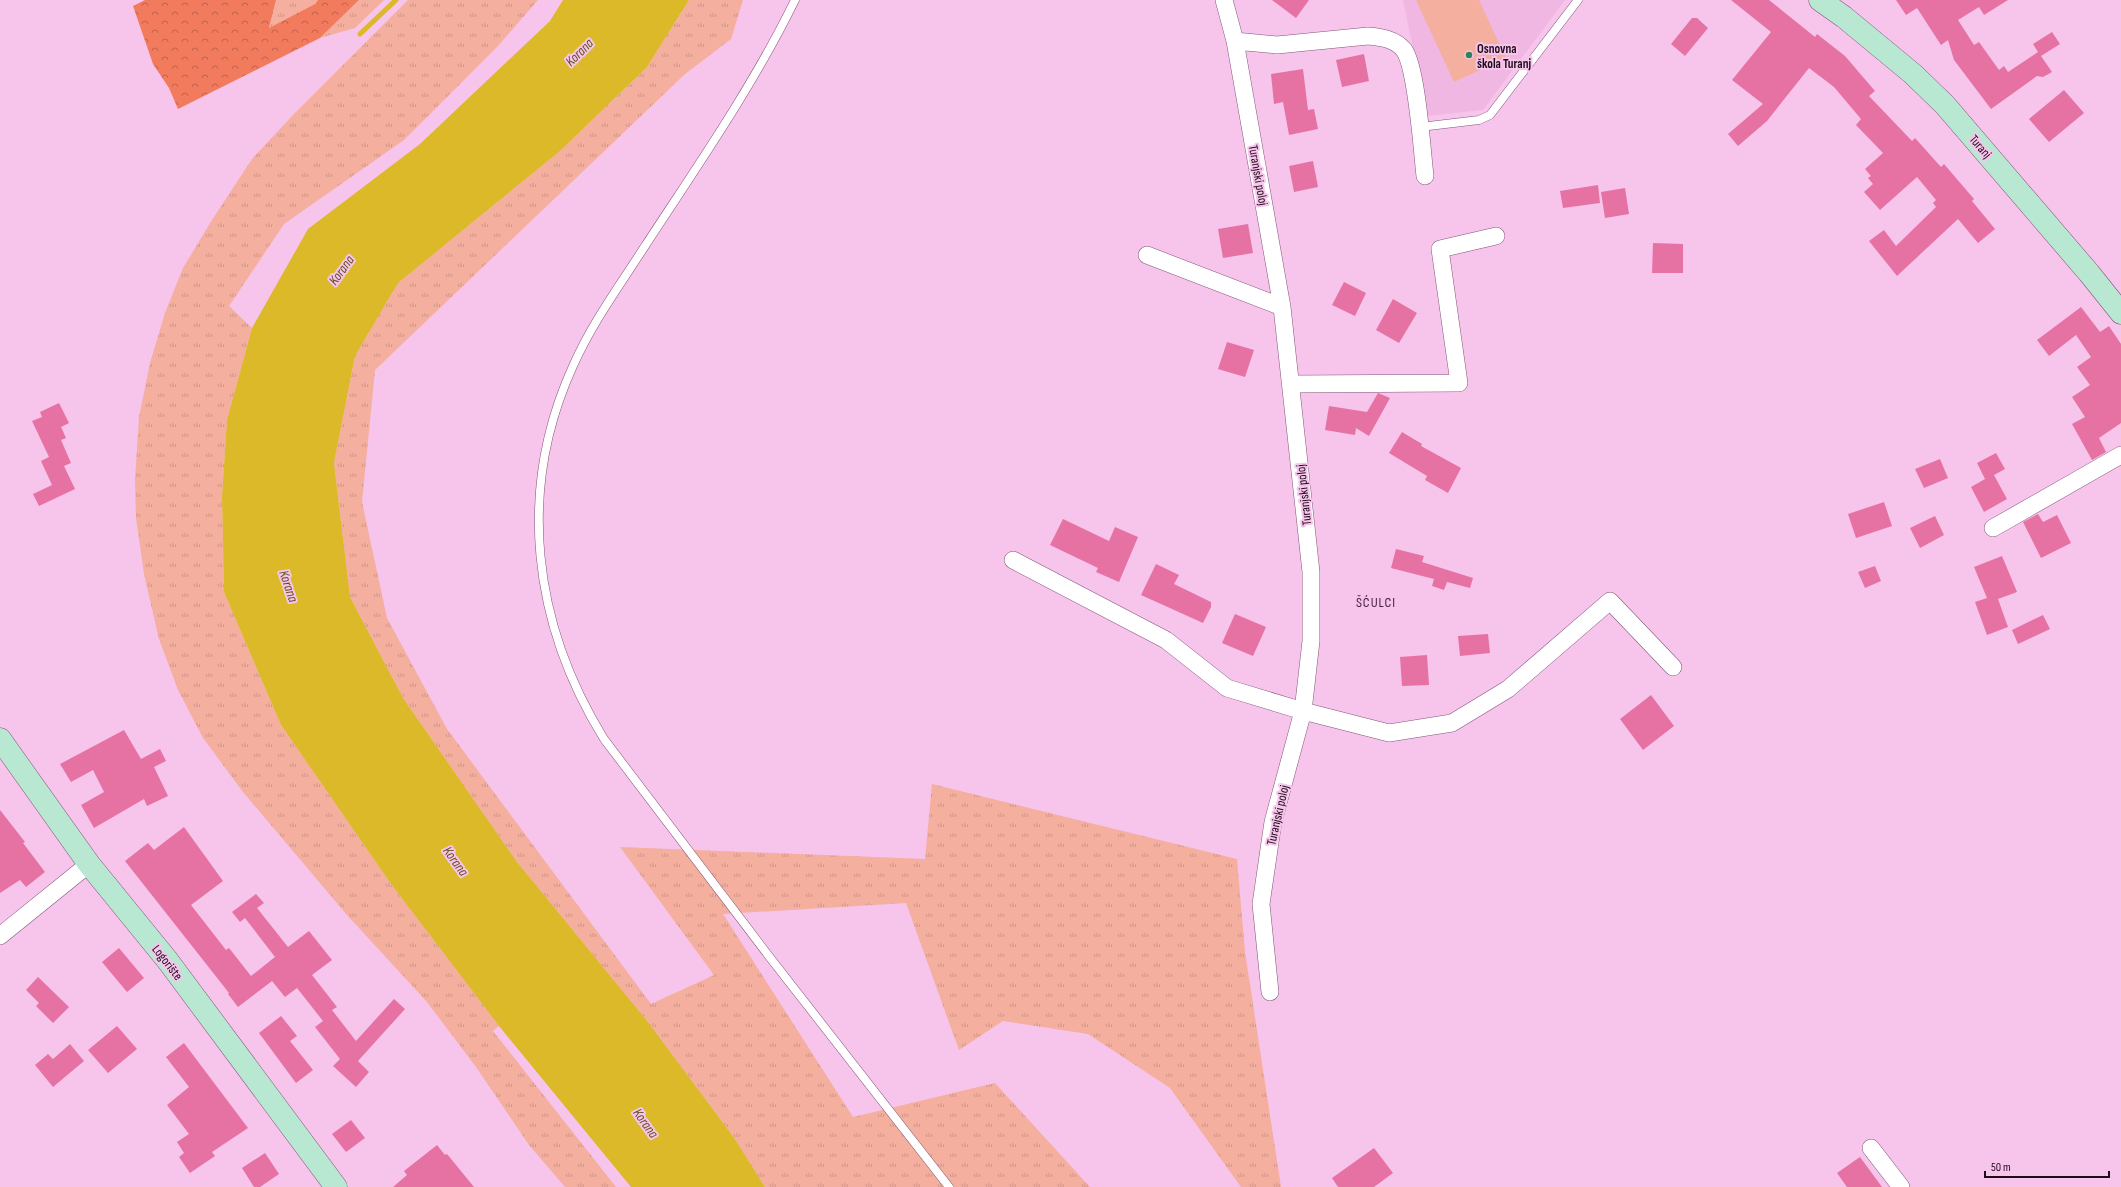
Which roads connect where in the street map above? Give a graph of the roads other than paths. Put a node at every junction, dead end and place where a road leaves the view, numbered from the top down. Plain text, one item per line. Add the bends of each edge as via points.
1 (795, 0) edge
2 (1224, 0) edge
3 (1578, 0) edge
4 (1820, 0) edge
5 (1235, 41) junction
6 (1420, 126) junction
7 (1425, 176) dead end
8 (1496, 236) dead end
9 (1148, 255) dead end
10 (1282, 307) junction
11 (2121, 313) edge
12 (1292, 384) junction
13 (2121, 455) edge
14 (1993, 528) dead end
15 (1013, 560) dead end
16 (1673, 667) dead end
17 (1303, 712) junction
18 (0, 739) edge
19 (89, 864) junction
20 (0, 936) edge
21 (1270, 992) dead end
22 (1871, 1148) dead end
23 (336, 1187) edge
24 (949, 1187) edge
25 (1900, 1187) edge

1 - 24 lane via 745,92 600,315 573,366 553,420 543,470 539,506 541,568 549,613 562,657 584,706 604,739 768,956
2 - 5 street, Turanjski poloj
3 - 6 lane via 1490,115 1479,120
4 - 11 main road, Turanj via 1913,74 1945,105
5 - 6 street via 1277,45 1368,36 1394,41 1403,50 1409,62
5 - 10 street, Turanjski poloj
6 - 7 street
8 - 12 street via 1440,249 1459,383
9 - 10 street
10 - 12 street, Turanjski poloj
12 - 17 street, Turanjski poloj via 1310,572 1311,641
13 - 14 street
15 - 17 street via 1166,640 1227,688
16 - 17 street via 1610,601 1508,690 1452,723 1389,732
17 - 21 street, Turanjski poloj via 1273,822 1261,904
18 - 19 main road, Logorište
19 - 20 street
19 - 23 main road, Logorište via 168,961
22 - 25 street

